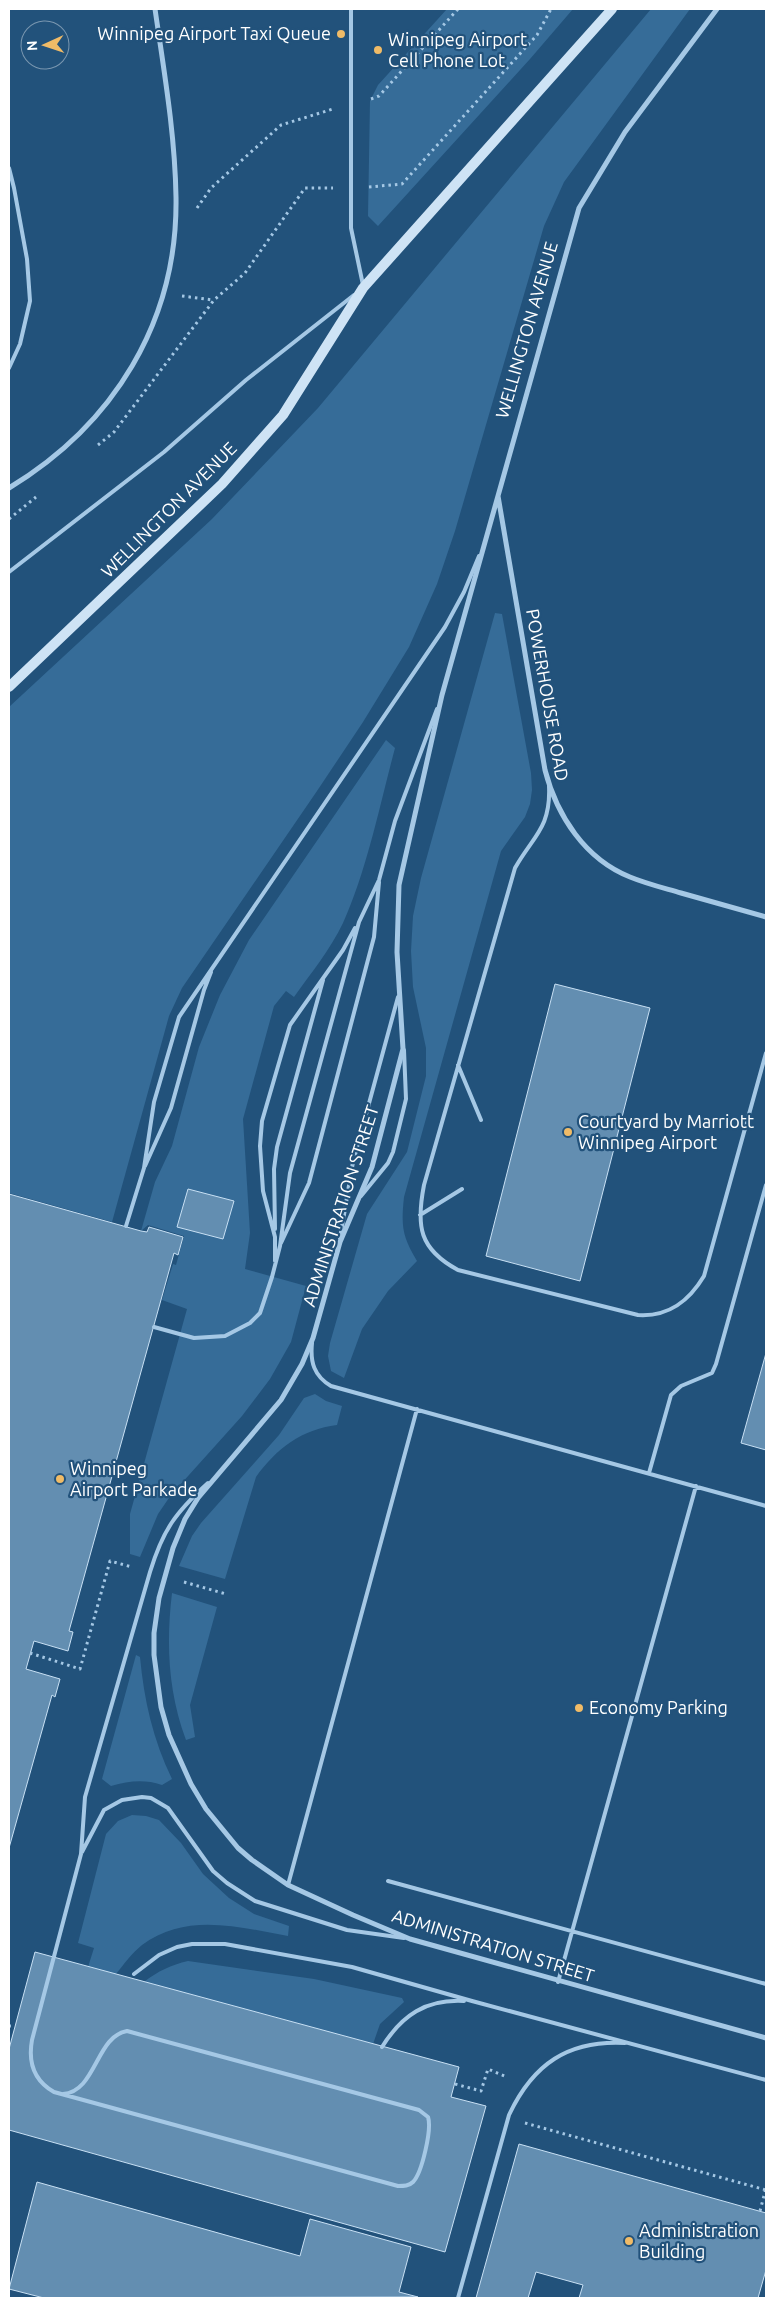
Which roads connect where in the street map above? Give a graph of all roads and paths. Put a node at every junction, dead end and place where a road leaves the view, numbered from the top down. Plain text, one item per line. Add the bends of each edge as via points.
1 (156, 9) edge
2 (351, 9) edge
3 (458, 9) edge
4 (551, 9) edge
5 (612, 9) edge
6 (716, 9) edge
7 (351, 103) junction
8 (9, 168) edge
9 (351, 188) junction
10 (175, 239) junction
11 (363, 288) junction
12 (163, 294) junction
13 (214, 300) junction
14 (9, 368) edge
15 (92, 451) dead end
16 (9, 488) edge
17 (39, 494) dead end
18 (497, 494) junction
19 (9, 519) edge
20 (486, 540) junction
21 (9, 572) edge
22 (9, 687) edge
23 (442, 695) junction
24 (549, 786) junction
25 (379, 880) junction
26 (766, 917) edge
27 (359, 922) junction
28 (218, 959) junction
29 (329, 970) junction
30 (399, 982) junction
31 (403, 1038) junction
32 (766, 1053) edge
33 (458, 1065) junction
34 (481, 1120) dead end
35 (143, 1172) junction
36 (766, 1185) edge
37 (462, 1189) dead end
38 (357, 1202) junction
39 (420, 1214) junction
40 (126, 1226) dead end
41 (274, 1237) junction
42 (340, 1242) junction
43 (280, 1246) junction
44 (274, 1271) junction
45 (154, 1327) dead end
46 (313, 1338) junction
47 (417, 1409) junction
48 (649, 1473) junction
49 (215, 1477) junction
50 (696, 1486) junction
51 (766, 1506) edge
52 (139, 1569) dead end
53 (176, 1579) dead end
54 (226, 1594) dead end
55 (30, 1653) dead end
56 (80, 1854) junction
57 (388, 1881) dead end
58 (288, 1885) junction
59 (572, 1932) junction
60 (410, 1939) junction
61 (134, 1974) dead end
62 (558, 1982) junction
63 (766, 1984) edge
64 (472, 2001) junction
65 (766, 2038) edge
66 (634, 2044) junction
67 (382, 2047) dead end
68 (507, 2077) dead end
69 (766, 2080) edge
70 (455, 2084) dead end
71 (64, 2094) junction
72 (525, 2123) dead end
73 (766, 2189) edge
74 (760, 2211) dead end
75 (458, 2298) edge

1 - 10 street via 174,150
2 - 7 lane
3 - 7 path via 379,96
4 - 9 path via 538,35 402,184
5 - 11 main road, WELLINGTON AVENUE
6 - 18 street, WELLINGTON AVENUE via 625,132 579,208
7 - 9 lane
7 - 10 path via 281,125 211,188
8 - 14 lane via 27,259 30,301 20,344
9 - 11 lane via 351,228
9 - 13 path via 305,188 245,273
10 - 12 street
11 - 21 lane, WELLINGTON AVENUE via 246,380 164,452
11 - 22 main road, WELLINGTON AVENUE via 283,415 222,484
12 - 13 path
12 - 16 street via 140,354 117,392 69,444 34,473
13 - 15 path via 114,432
17 - 19 path
18 - 20 street, WELLINGTON AVENUE
18 - 24 street, POWERHOUSE ROAD
20 - 23 street, WELLINGTON AVENUE
20 - 28 lane via 445,627
23 - 25 lane via 395,821
23 - 30 street, ADMINISTRATION STREET via 399,885 396,920
24 - 26 street, POWERHOUSE ROAD via 555,804 576,836 614,869 648,883
24 - 33 lane via 547,816 541,831 515,868
25 - 27 lane
25 - 43 lane via 374,937 309,1183
27 - 29 lane
27 - 43 lane via 290,1173
28 - 35 lane via 204,990 171,1108
28 - 35 lane via 179,1018 154,1102
29 - 41 lane via 319,991 277,1147
29 - 41 lane via 290,1025 262,1121 263,1191
30 - 31 street, ADMINISTRATION STREET
30 - 42 lane via 397,1001 353,1162
31 - 38 street, ADMINISTRATION STREET via 401,1058 377,1149
31 - 38 lane via 406,1099 392,1152 388,1163
32 - 39 lane via 704,1276 675,1308 651,1316 638,1315 458,1270 441,1261 427,1246 420,1227
33 - 34 lane
33 - 39 lane via 424,1186
35 - 40 lane
36 - 48 lane via 716,1364 712,1373 681,1386 671,1394
37 - 39 lane
38 - 42 street, ADMINISTRATION STREET
41 - 44 lane
42 - 46 street, ADMINISTRATION STREET
43 - 44 lane
44 - 45 lane via 260,1313 236,1332 194,1338
46 - 47 lane via 311,1360 323,1381 331,1386
46 - 49 street, ADMINISTRATION STREET via 281,1400
47 - 48 lane
47 - 58 lane
48 - 50 lane
49 - 56 lane via 182,1506 157,1548 85,1797
49 - 58 street, ADMINISTRATION STREET via 185,1519 159,1598 154,1654 161,1707 179,1760 206,1809 238,1848
50 - 51 lane
50 - 59 lane
52 - 55 path via 110,1562 80,1669
53 - 54 path
56 - 60 lane via 104,1810 122,1800 151,1798 168,1808 213,1871 254,1900 347,1930
56 - 71 lane via 30,2058 39,2081 45,2087
57 - 59 lane
58 - 60 street, ADMINISTRATION STREET
59 - 62 lane
59 - 63 lane
60 - 62 street, ADMINISTRATION STREET
61 - 64 lane via 159,1955 177,1947 225,1944 352,1966
62 - 65 street, ADMINISTRATION STREET
64 - 66 lane
64 - 67 lane via 454,2000 422,2007 399,2023
66 - 69 lane
66 - 75 lane via 604,2042 574,2048 546,2065 526,2084 509,2115
68 - 70 path via 488,2069 481,2091
71 - 71 lane via 398,2186 409,2184 417,2176 430,2128 428,2117 419,2110 127,2031 112,2039 79,2089
72 - 73 path
73 - 74 path

